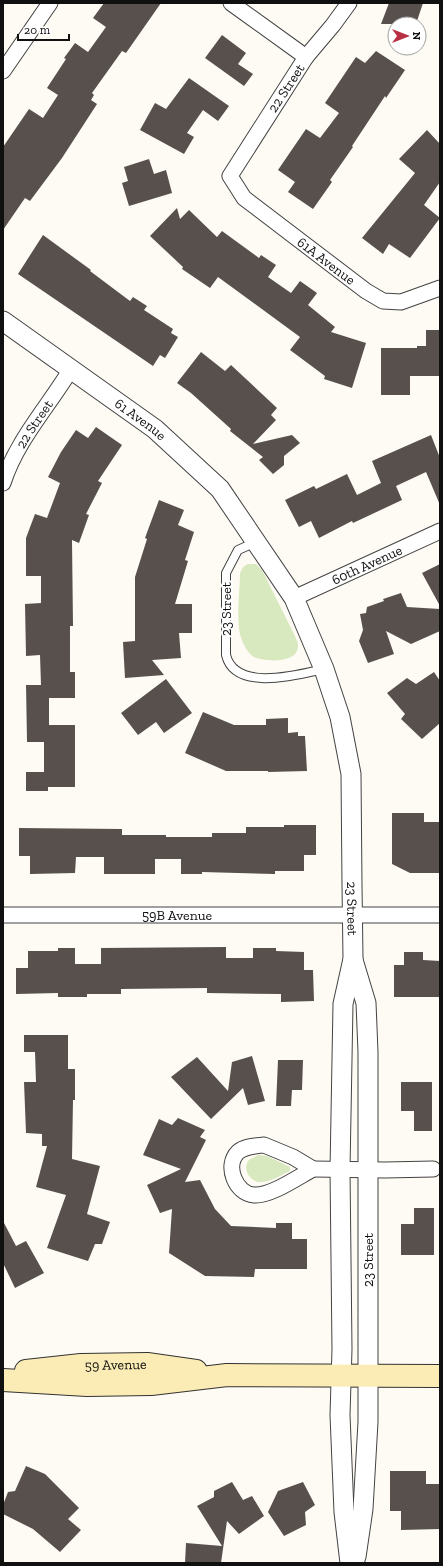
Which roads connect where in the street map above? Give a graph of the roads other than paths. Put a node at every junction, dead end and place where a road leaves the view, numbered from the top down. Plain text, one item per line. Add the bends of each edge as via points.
1 (50, 3) edge
2 (231, 3) edge
3 (349, 3) edge
4 (306, 57) junction
5 (3, 70) edge
6 (230, 176) joint
7 (440, 288) edge
8 (3, 321) edge
9 (70, 369) junction
10 (3, 483) edge
11 (440, 531) edge
12 (256, 542) junction
13 (294, 598) junction
14 (324, 669) junction
15 (3, 915) edge
16 (352, 915) junction
17 (440, 915) edge
18 (353, 959) junction
19 (312, 1168) junction
20 (438, 1169) edge
21 (340, 1170) junction
22 (368, 1170) junction
23 (3, 1374) edge
24 (341, 1374) junction
25 (227, 1375) junction
26 (368, 1375) junction
27 (440, 1376) edge
28 (3, 1380) edge
29 (350, 1563) edge
30 (355, 1563) edge

1 - 5 street
2 - 4 street
3 - 4 street, 22 Street
4 - 6 street, 22 Street
6 - 7 street, 61A Avenue via 244,198 366,291 384,301 401,302
8 - 9 street, 61 Avenue
9 - 10 street, 22 Street via 11,462
9 - 12 street, 61 Avenue via 155,429 220,489
11 - 13 street, 60th Avenue
12 - 13 street, 23 Street
12 - 14 lane, 23 Street via 238,550 226,573 228,664 236,672 249,677 289,677
13 - 14 street, 23 Street
14 - 16 street, 23 Street via 340,717 351,774
15 - 16 street, 59B Avenue
16 - 17 street, 59B Avenue
16 - 18 street, 23 Street
18 - 21 street, 23 Street via 343,1004
18 - 22 street, 23 Street via 366,1003
19 - 19 street via 264,1145 246,1147 238,1152 233,1160 232,1172 243,1191 254,1195 265,1194 289,1183
19 - 21 street
20 - 22 street
21 - 22 street
21 - 24 street, 23 Street
22 - 26 street, 23 Street
23 - 25 main road, 59 Avenue via 80,1365 147,1364
24 - 25 main road, 59 Avenue
24 - 26 main road, 59 Avenue
24 - 29 street, 23 Street via 344,1512
25 - 28 main road, 59 Avenue via 151,1384 87,1385
26 - 27 main road, 59 Avenue
26 - 30 street, 23 Street via 363,1509

